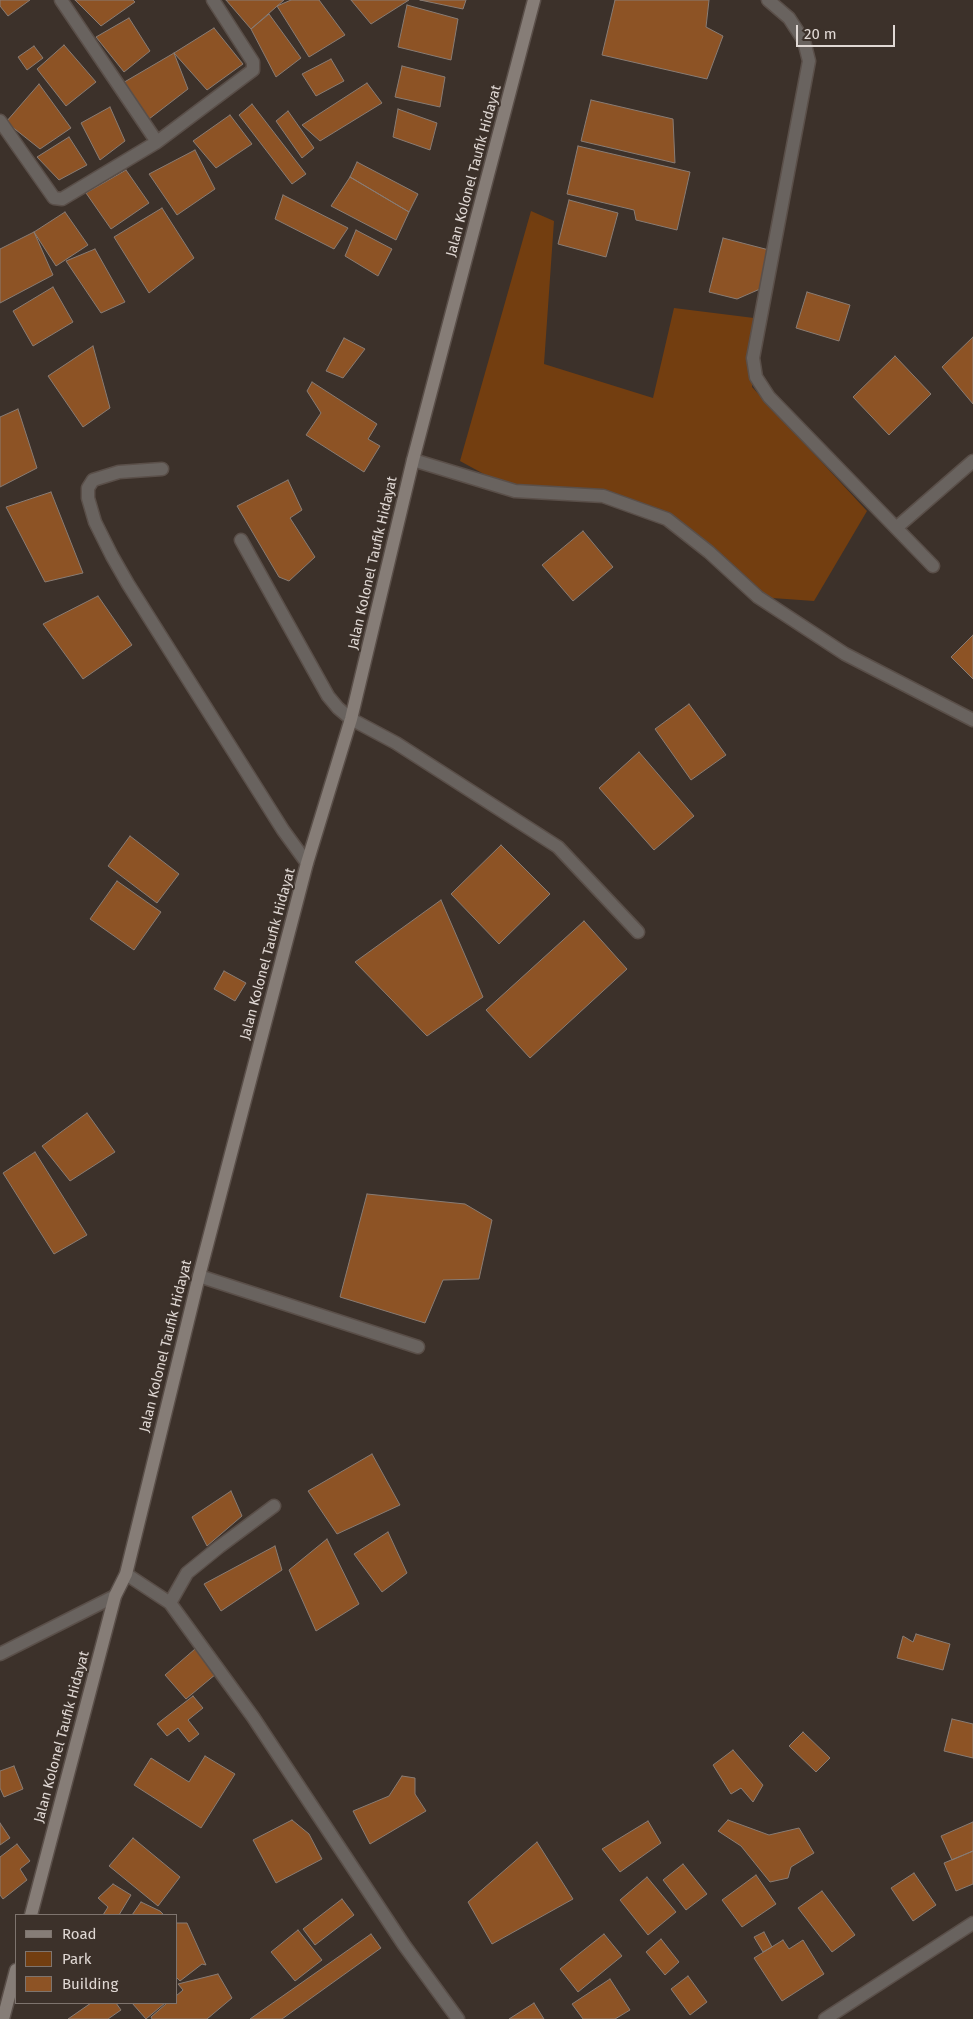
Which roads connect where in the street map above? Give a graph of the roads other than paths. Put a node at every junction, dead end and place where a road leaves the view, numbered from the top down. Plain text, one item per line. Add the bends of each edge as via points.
1 (61, 0) edge
2 (213, 0) edge
3 (534, 0) edge
4 (768, 0) edge
5 (0, 121) edge
6 (157, 142) junction
7 (413, 460) junction
8 (973, 461) edge
9 (162, 469) dead end
10 (896, 528) junction
11 (241, 540) dead end
12 (933, 566) dead end
13 (352, 719) junction
14 (973, 720) edge
15 (307, 863) junction
16 (638, 932) dead end
17 (199, 1276) junction
18 (418, 1346) dead end
19 (274, 1506) dead end
20 (126, 1574) junction
21 (115, 1596) junction
22 (170, 1603) junction
23 (0, 1654) edge
24 (31, 1914) edge
25 (973, 1923) edge
26 (15, 1974) edge
27 (3, 2019) edge
28 (458, 2019) edge
29 (825, 2019) edge

1 - 6 street
2 - 6 street via 253,62 253,70
3 - 7 main road, Jalan Kolonel Taufik Hidayat
4 - 10 street via 789,18 804,41 809,61 753,358 755,372 769,397
5 - 6 street via 58,200
7 - 13 main road, Jalan Kolonel Taufik Hidayat
7 - 14 street via 515,491 602,496 667,519 758,598 845,654
8 - 10 street
9 - 15 street via 119,472 93,480 88,488 88,498 95,522 138,600
10 - 12 street
11 - 13 street via 328,696
13 - 15 main road, Jalan Kolonel Taufik Hidayat
13 - 16 street via 396,743 558,847
15 - 17 main road, Jalan Kolonel Taufik Hidayat
17 - 18 street
17 - 20 main road, Jalan Kolonel Taufik Hidayat
19 - 22 street via 187,1573
20 - 21 main road, Jalan Kolonel Taufik Hidayat
20 - 22 street
21 - 23 street
21 - 24 main road, Jalan Kolonel Taufik Hidayat
22 - 28 street via 253,1716 404,1946
25 - 29 street
26 - 27 main road

